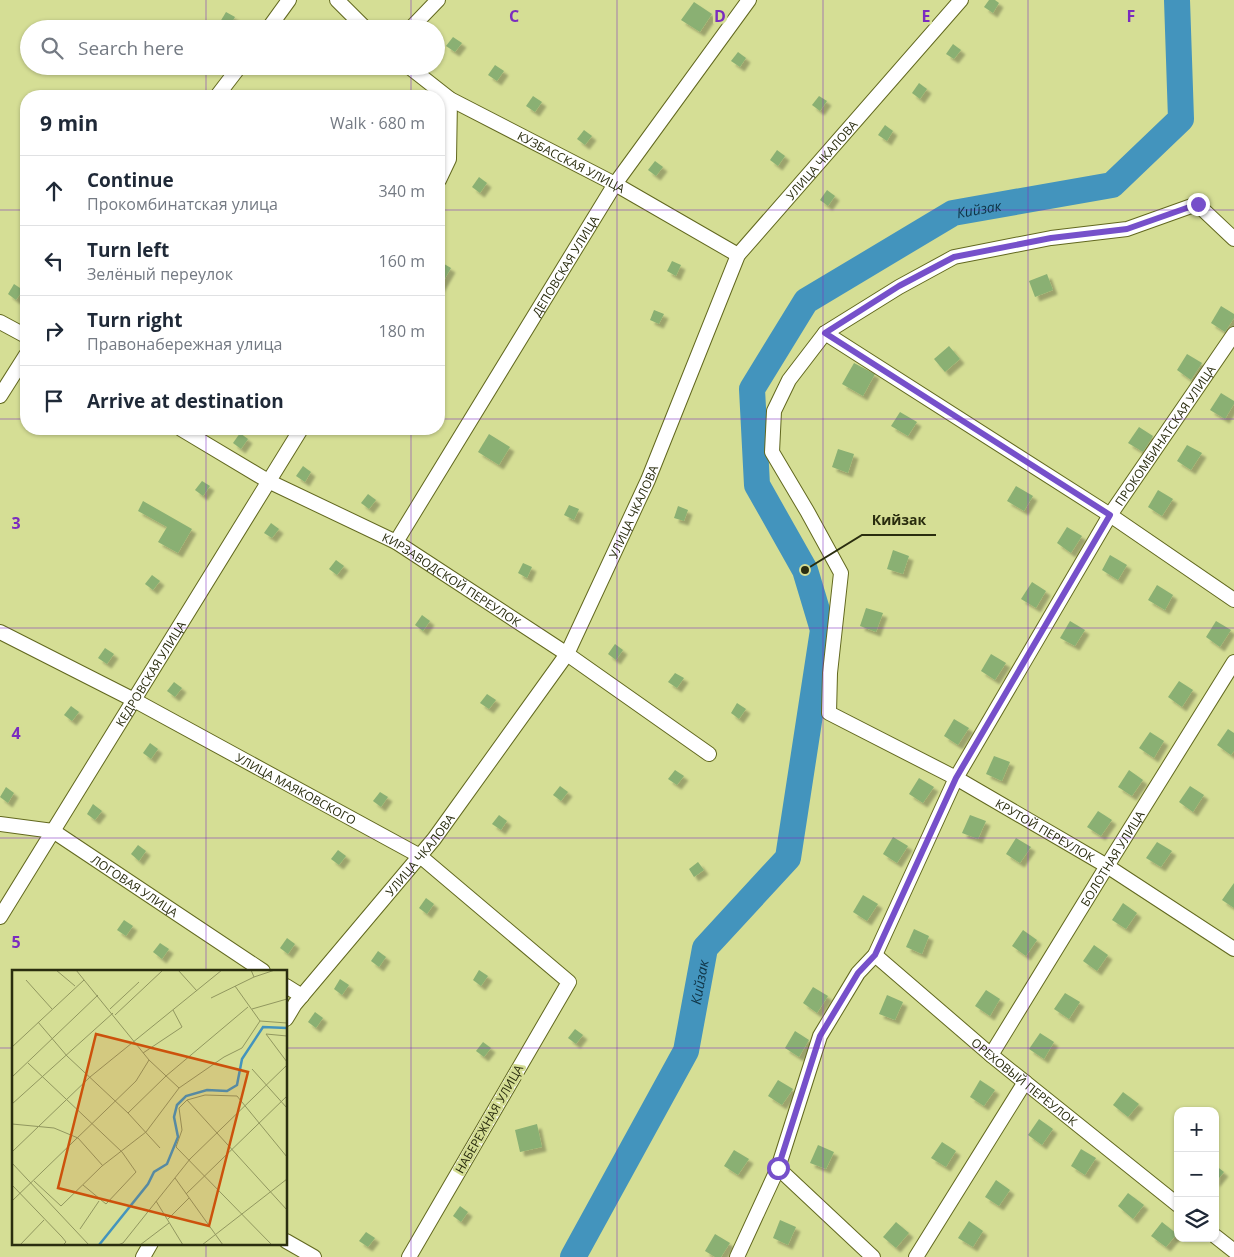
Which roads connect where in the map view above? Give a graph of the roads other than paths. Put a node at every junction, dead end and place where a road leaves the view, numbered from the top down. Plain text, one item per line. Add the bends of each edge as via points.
1 (289, 0) edge
2 (337, 0) edge
3 (438, 0) edge
4 (749, 0) edge
5 (961, 0) edge
6 (275, 20) edge
7 (357, 20) edge
8 (419, 20) edge
9 (233, 75) edge
10 (419, 75) edge
11 (222, 90) edge
12 (439, 90) edge
13 (445, 95) edge
14 (450, 99) junction
15 (445, 166) edge
16 (615, 184) junction
17 (1234, 239) edge
18 (738, 254) junction
19 (0, 322) edge
20 (20, 333) edge
21 (825, 333) junction
22 (1234, 334) edge
23 (20, 364) edge
24 (0, 396) edge
25 (191, 435) edge
26 (297, 435) edge
27 (268, 481) junction
28 (1110, 515) junction
29 (396, 542) junction
30 (1234, 600) edge
31 (0, 632) edge
32 (567, 654) junction
33 (1234, 662) edge
34 (134, 700) junction
35 (709, 754) dead end
36 (956, 778) junction
37 (0, 824) edge
38 (53, 831) junction
39 (420, 856) junction
40 (1107, 866) junction
41 (0, 918) edge
42 (1234, 949) edge
43 (875, 955) junction
44 (262, 970) edge
45 (569, 982) joint
46 (288, 987) edge
47 (302, 996) junction
48 (288, 1016) edge
49 (991, 1055) junction
50 (1025, 1082) junction
51 (778, 1168) junction
52 (1174, 1202) edge
53 (1219, 1239) edge
54 (288, 1242) edge
55 (150, 1244) edge
56 (1234, 1251) edge
57 (143, 1257) edge
58 (314, 1257) edge
59 (409, 1257) edge
60 (737, 1257) edge
61 (873, 1257) edge
62 (916, 1257) edge

1 - 6 street
2 - 7 street
3 - 8 street
4 - 16 street, ДЕПОВСКАЯ УЛИЦА
5 - 18 street, УЛИЦА ЧКАЛОВА
9 - 11 street
10 - 12 street, КУЗБАССКАЯ УЛИЦА
13 - 14 street, КУЗБАССКАЯ УЛИЦА
14 - 15 street
14 - 16 street, КУЗБАССКАЯ УЛИЦА
16 - 18 street, КУЗБАССКАЯ УЛИЦА
16 - 29 street, ДЕПОВСКАЯ УЛИЦА
17 - 21 street via 1198,204 1127,229 1051,238 954,257 899,286
18 - 32 street, УЛИЦА ЧКАЛОВА via 648,480
19 - 20 street
21 - 28 street
21 - 36 street, КРУТОЙ ПЕРЕУЛОК via 789,380 774,411 772,452 840,573 829,713
22 - 28 street, ПРОКОМБИНАТСКАЯ УЛИЦА
23 - 24 street
25 - 27 street, КИРЗАВОДСКОЙ ПЕРЕУЛОК
26 - 27 street, КЕДРОВСКАЯ УЛИЦА
27 - 29 street, КИРЗАВОДСКОЙ ПЕРЕУЛОК
27 - 34 street, КЕДРОВСКАЯ УЛИЦА
28 - 30 street
28 - 36 street, ПРОКОМБИНАТСКАЯ УЛИЦА
29 - 32 street, КИРЗАВОДСКОЙ ПЕРЕУЛОК
31 - 34 street, УЛИЦА МАЯКОВСКОГО
32 - 35 street, КИРЗАВОДСКОЙ ПЕРЕУЛОК
32 - 39 street, УЛИЦА ЧКАЛОВА
33 - 40 street, БОЛОТНАЯ УЛИЦА
34 - 38 street, КЕДРОВСКАЯ УЛИЦА
34 - 39 street, УЛИЦА МАЯКОВСКОГО
36 - 40 street, КРУТОЙ ПЕРЕУЛОК
36 - 43 street, ПРОКОМБИНАТСКАЯ УЛИЦА
37 - 38 street, ЛОГОВАЯ УЛИЦА
38 - 41 street, КЕДРОВСКАЯ УЛИЦА
38 - 44 street, ЛОГОВАЯ УЛИЦА
39 - 45 street, УЛИЦА МАЯКОВСКОГО
39 - 47 street, УЛИЦА ЧКАЛОВА
40 - 42 street, КРУТОЙ ПЕРЕУЛОК
40 - 49 street, БОЛОТНАЯ УЛИЦА
43 - 49 street, ОРЕХОВЫЙ ПЕРЕУЛОК
43 - 51 street, ПРОКОМБИНАТСКАЯ УЛИЦА via 858,973 820,1036
45 - 59 street, НАБЕРЕЖНАЯ УЛИЦА
46 - 47 street
47 - 48 street, УЛИЦА ЧКАЛОВА
49 - 50 street, ОРЕХОВЫЙ ПЕРЕУЛОК
50 - 52 street, ОРЕХОВЫЙ ПЕРЕУЛОК
50 - 62 street
51 - 60 street, ПРОКОМБИНАТСКАЯ УЛИЦА
51 - 61 street
53 - 56 street
54 - 58 street
55 - 57 street

